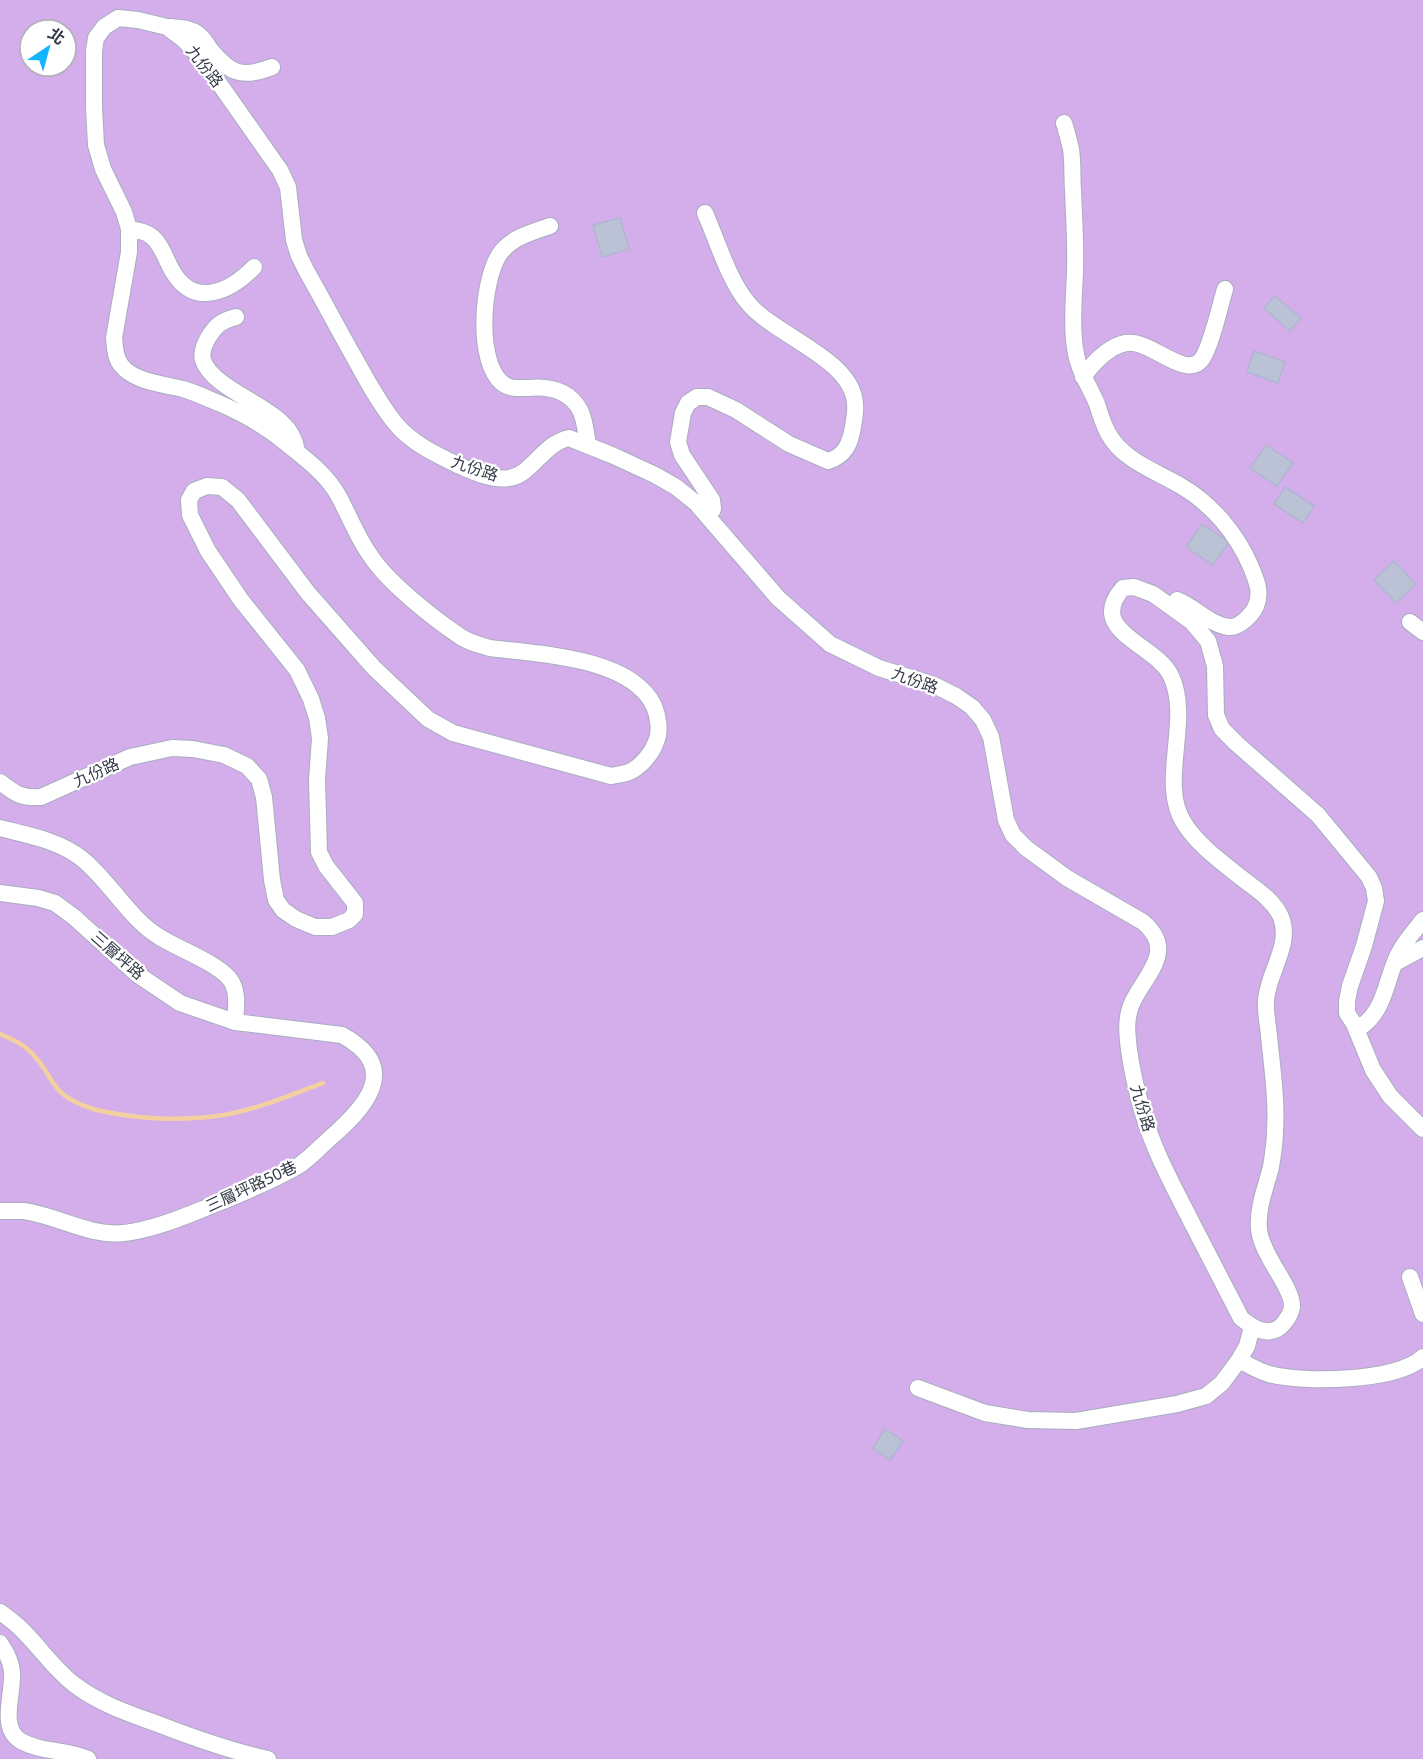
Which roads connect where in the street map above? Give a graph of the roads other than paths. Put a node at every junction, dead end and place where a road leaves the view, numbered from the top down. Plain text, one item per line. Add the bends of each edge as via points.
1 (167, 27) junction
2 (272, 67) dead end
3 (1064, 123) dead end
4 (705, 213) dead end
5 (550, 226) dead end
6 (129, 229) junction
7 (254, 267) dead end
8 (1225, 289) dead end
9 (236, 317) dead end
10 (1083, 377) junction
11 (588, 445) junction
12 (297, 452) junction
13 (708, 517) junction
14 (1147, 592) junction
15 (0, 782) edge
16 (0, 828) edge
17 (0, 893) edge
18 (1423, 920) edge
19 (1423, 948) edge
20 (1395, 963) junction
21 (235, 1022) junction
22 (1354, 1024) junction
23 (1423, 1129) edge
24 (0, 1211) edge
25 (1410, 1277) dead end
26 (1423, 1314) edge
27 (1252, 1327) junction
28 (1423, 1357) edge
29 (1239, 1360) junction
30 (918, 1388) dead end
31 (0, 1612) edge
32 (0, 1643) edge
33 (88, 1759) edge
34 (268, 1759) edge

1 - 2 street via 186,28 198,34 230,69 243,73
1 - 6 street, 九份路 via 118,18 104,27 93,51 96,145
1 - 11 street, 九份路 via 202,59 280,170 288,187 299,256 369,384 410,438 470,470 509,478 523,472 557,441 568,438
3 - 10 street via 1072,162 1075,352
4 - 13 street via 749,304 835,366 846,378 856,405 845,451 828,461 789,444 708,397 688,403 678,442 682,455 712,501
5 - 11 street via 512,242 499,255 491,272 483,328 493,372 501,382 510,388 547,387 568,396 581,411
6 - 7 street via 151,236 177,279 189,290 203,294 222,290
6 - 12 street, 九份路 via 129,252 114,338 120,364 143,379 221,404
8 - 10 street via 1208,345 1196,364 1181,365 1151,348 1128,343 1104,355
9 - 12 street via 223,320 213,330 204,344 202,358 219,380 282,422 295,440
10 - 14 street via 1115,444 1142,465 1183,487 1224,522 1244,549 1258,585 1259,599 1244,621 1232,627 1219,625 1187,604
11 - 13 street, 九份路 via 676,487
12 - 15 street, 九份路 via 327,479 382,572 461,637 490,648 595,663 624,675 648,694 658,715 657,740 645,760 630,772 611,776 453,733 429,718 374,668 308,592 238,501 222,487 207,486 194,491 189,500 190,515 208,551 297,670 311,699 320,738 319,852 355,903 355,914 332,927 315,927 283,910 276,900 272,880 259,779 247,766 224,754 172,748 130,757 40,797 16,794
13 - 27 street, 九份路 via 778,598 830,644 879,668 934,685 972,707 991,737 1006,820 1013,835 1067,878 1152,930 1158,942 1158,958 1128,1015 1133,1076 1155,1146 1241,1318
14 - 22 street via 1192,622 1208,641 1215,666 1216,715 1222,729 1318,815 1369,877 1376,901 1347,1001 1347,1013
14 - 27 street via 1123,588 1110,610 1121,631 1170,674 1175,688 1176,805 1183,822 1203,845 1266,897 1280,915 1284,930 1266,1000 1275,1130 1259,1229 1293,1306 1280,1328 1269,1332
16 - 21 street via 69,849 82,858 142,924 217,968 230,979 235,990
17 - 21 street, 三層坪路 via 55,903 137,974 180,1003
18 - 20 street
19 - 20 street
20 - 22 street via 1377,1010 1362,1026
21 - 24 street, 三層坪路50巷 via 342,1035 356,1042 373,1066 375,1080 365,1104 299,1165 238,1195 140,1230 94,1230 24,1211
22 - 23 street via 1372,1070 1390,1096
25 - 26 street
27 - 29 street
28 - 29 street via 1417,1364 1359,1378 1291,1378 1269,1374
29 - 30 street via 1222,1383 1206,1396 1076,1421 1028,1420 985,1413
31 - 34 street via 75,1685 96,1699 200,1740
32 - 33 street via 13,1676 10,1731 29,1745

